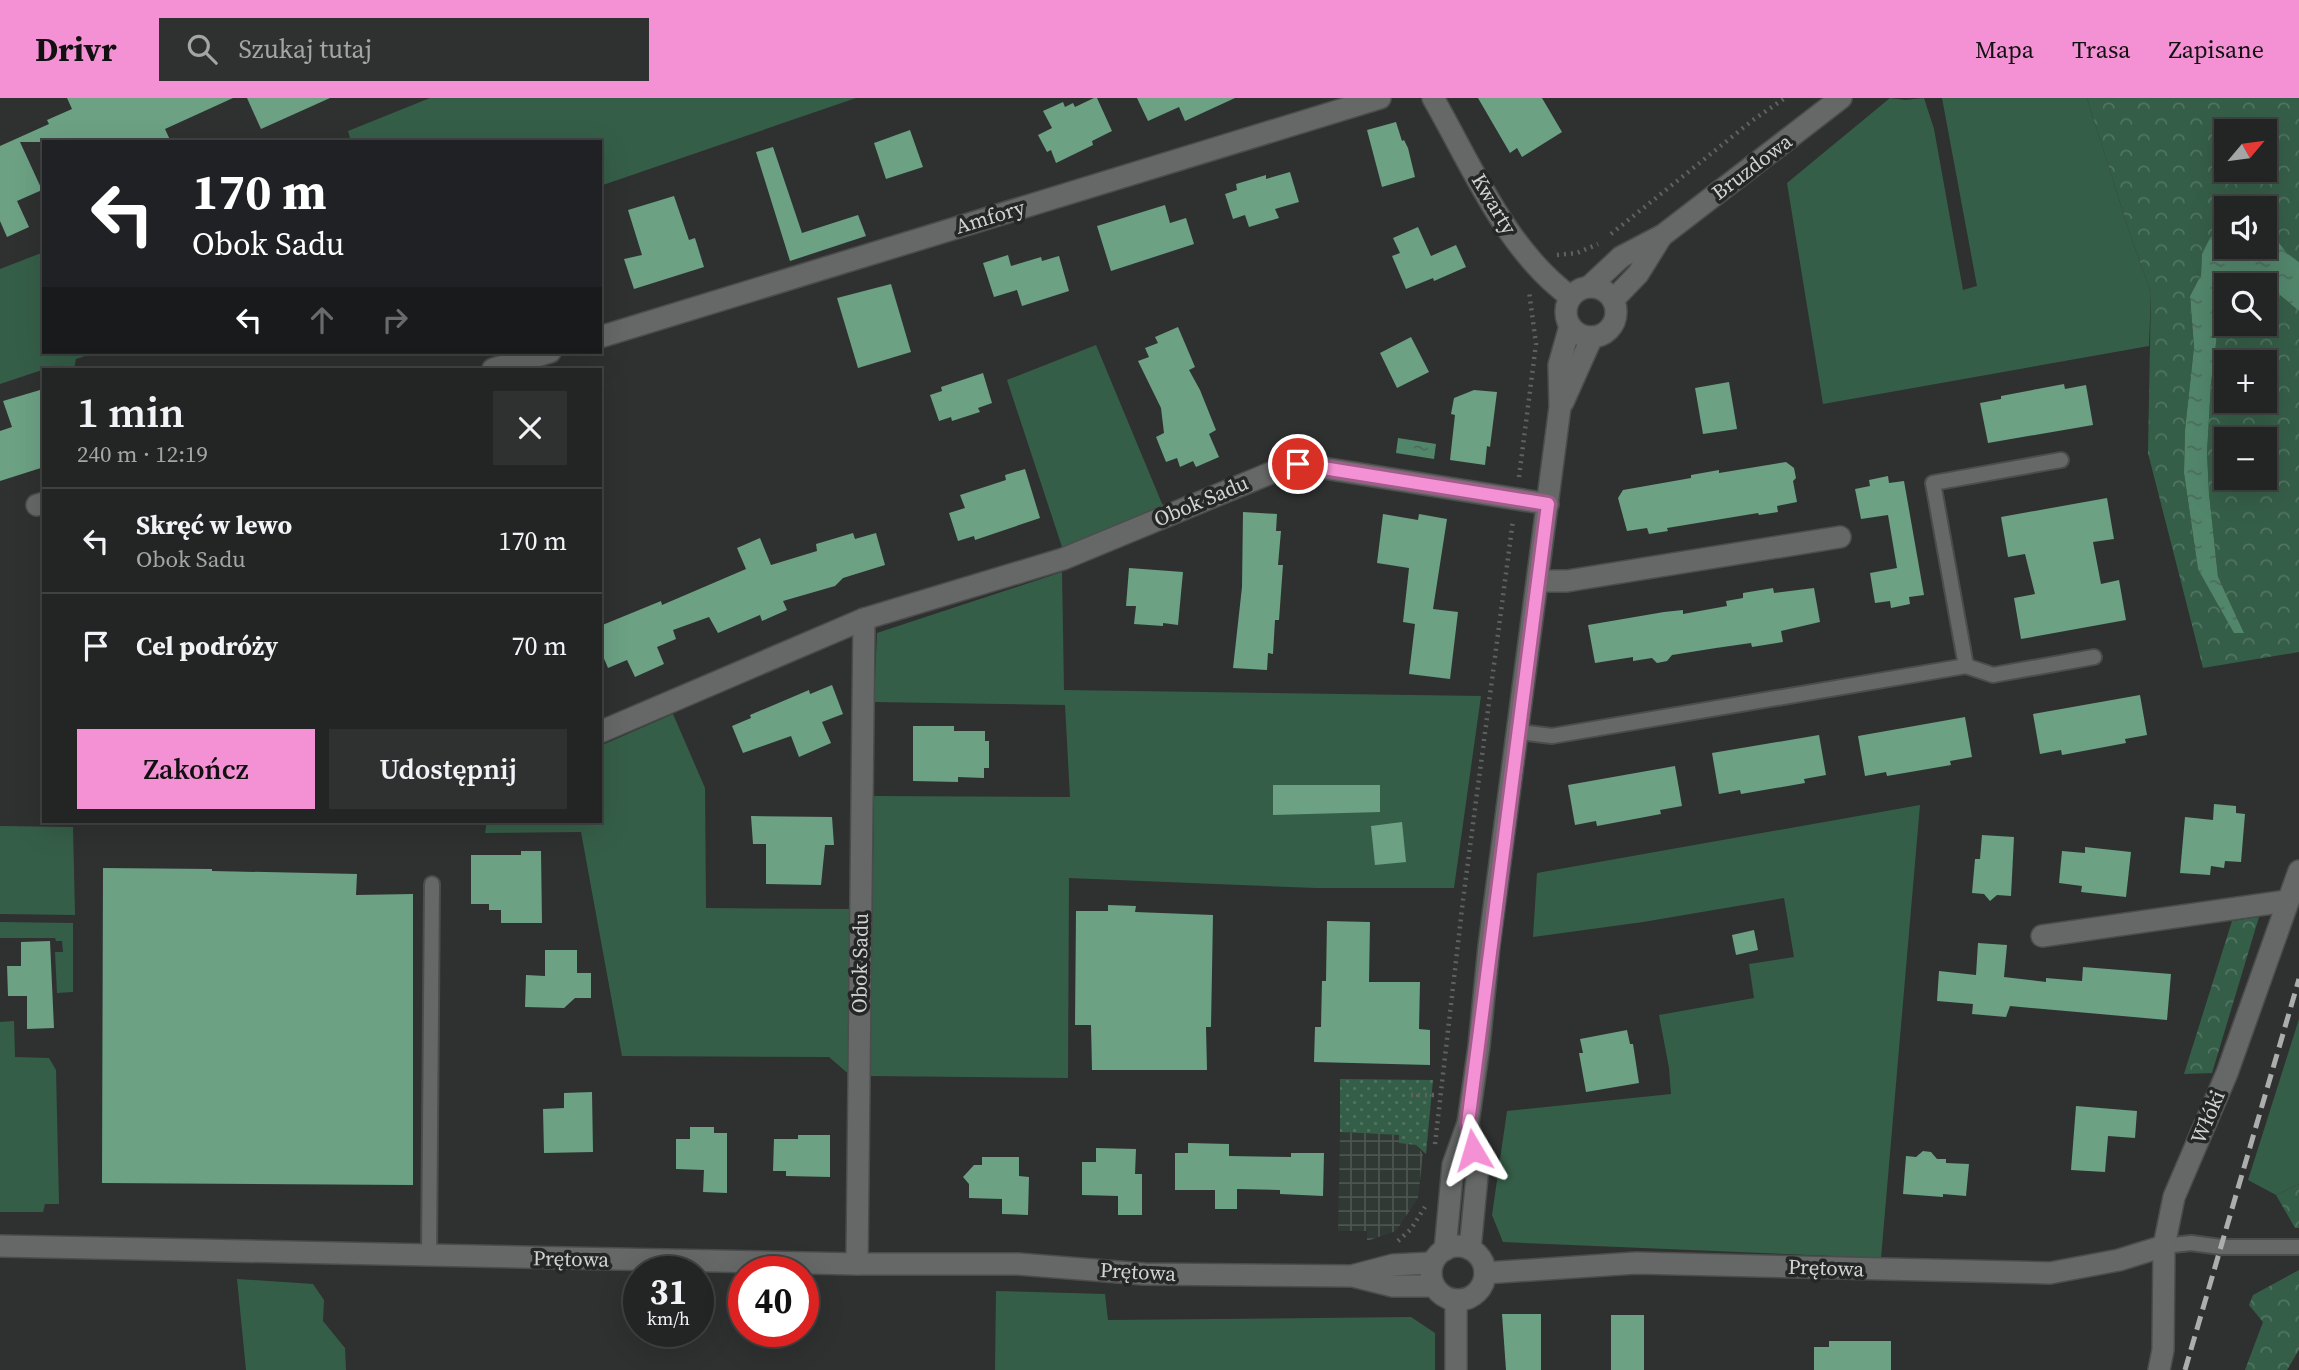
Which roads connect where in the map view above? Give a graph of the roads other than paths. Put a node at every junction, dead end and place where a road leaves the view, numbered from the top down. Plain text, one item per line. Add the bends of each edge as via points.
1 (1380, 98) edge
2 (1433, 98) edge
3 (1841, 98) edge
4 (1662, 235) junction
5 (1590, 286) junction
6 (1571, 297) junction
7 (1613, 300) junction
8 (1570, 326) junction
9 (602, 336) edge
10 (1592, 337) junction
11 (543, 354) edge
12 (496, 368) edge
13 (1560, 407) junction
14 (2061, 460) dead end
15 (1548, 504) junction
16 (1840, 537) dead end
17 (1538, 581) junction
18 (864, 619) junction
19 (2094, 657) dead end
20 (1966, 666) junction
21 (602, 731) edge
22 (1518, 732) junction
23 (2299, 871) edge
24 (432, 884) dead end
25 (2287, 901) junction
26 (2042, 936) dead end
27 (1468, 1123) junction
28 (0, 1246) edge
29 (2164, 1246) junction
30 (2299, 1248) edge
31 (1470, 1249) junction
32 (429, 1256) junction
33 (1438, 1256) junction
34 (858, 1264) junction
35 (1485, 1273) junction
36 (1353, 1276) junction
37 (1433, 1286) junction
38 (1456, 1301) junction
39 (1456, 1370) edge
40 (2159, 1370) edge

1 - 9 street, Amfory
2 - 6 street, Kwarty via 1501,219 1540,268
3 - 4 street, Bruzdowa
4 - 5 street, Bruzdowa via 1621,257
4 - 7 street, Bruzdowa via 1638,274
5 - 6 street
5 - 7 street
6 - 8 street via 1566,309
7 - 10 street via 1613,324
8 - 10 street
8 - 13 street via 1559,365
10 - 13 street
11 - 12 street
13 - 15 street
14 - 20 lane via 1933,483
15 - 17 street
15 - 18 street, Obok Sadu via 1290,465 1063,559
16 - 17 street via 1567,581
17 - 22 street
18 - 21 street, Obok Sadu
18 - 34 street, Obok Sadu
19 - 20 lane via 1993,675
20 - 22 lane via 1552,736
22 - 27 street
23 - 25 street, Włóki
24 - 32 lane
25 - 26 street
25 - 29 street, Włóki via 2227,1073 2174,1197
27 - 31 street via 1477,1176
27 - 33 street via 1453,1165
28 - 32 street, Prętowa
29 - 30 lane via 2192,1242
29 - 35 street, Prętowa via 2050,1273 1636,1263
29 - 40 street, Włóki
31 - 33 street via 1457,1246
31 - 35 street via 1482,1260
32 - 34 street, Prętowa
33 - 36 street, Prętowa
33 - 37 street via 1430,1275
34 - 36 street, Prętowa via 1018,1264 1144,1274
35 - 38 street via 1478,1292
36 - 37 street, Prętowa via 1393,1286
37 - 38 street
38 - 39 street

